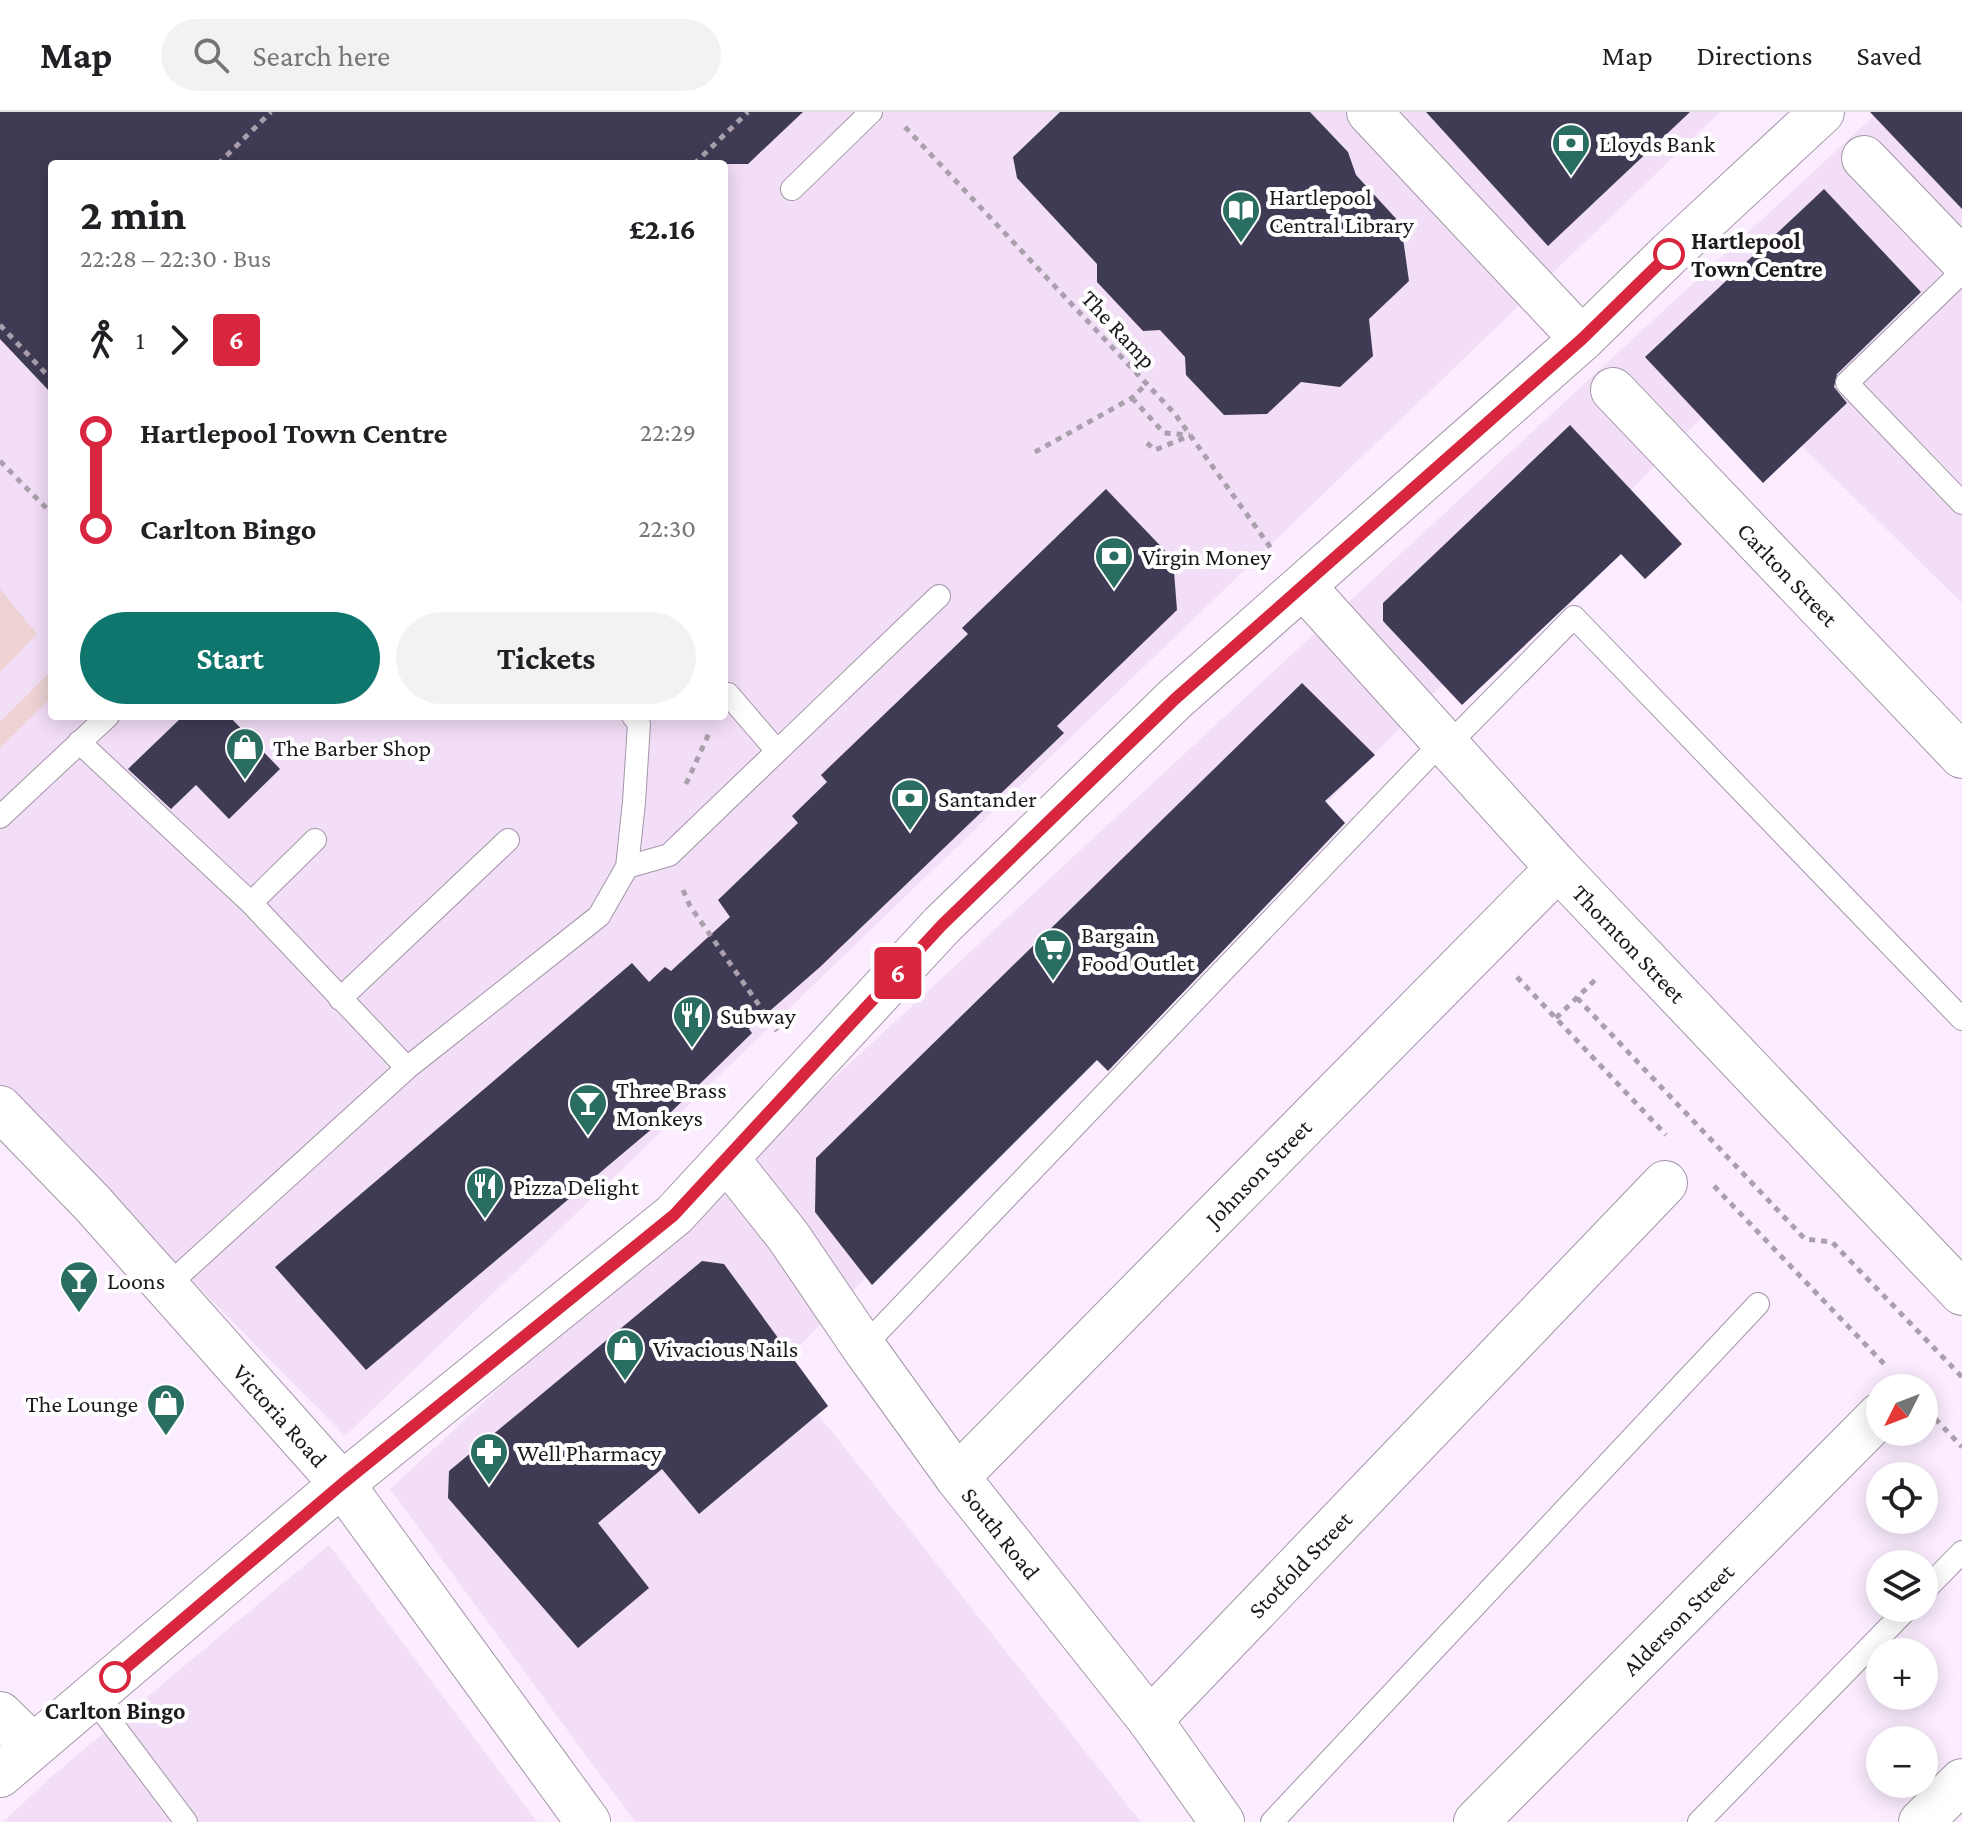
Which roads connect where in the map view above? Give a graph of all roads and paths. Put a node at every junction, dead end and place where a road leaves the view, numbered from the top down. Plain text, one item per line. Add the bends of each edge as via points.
1 (271, 112) edge
2 (748, 112) edge
3 (871, 112) edge
4 (1369, 112) edge
5 (1822, 112) edge
6 (901, 123) dead end
7 (1864, 158) dead end
8 (222, 160) edge
9 (698, 160) edge
10 (792, 189) dead end
11 (1962, 260) edge
12 (1962, 272) edge
13 (0, 325) edge
14 (1582, 339) junction
15 (48, 376) edge
16 (1146, 384) junction
17 (1613, 390) dead end
18 (1132, 398) junction
19 (1190, 435) junction
20 (1147, 443) dead end
21 (1035, 452) dead end
22 (0, 461) edge
23 (1962, 503) edge
24 (48, 510) edge
25 (1303, 586) junction
26 (939, 596) dead end
27 (728, 694) dead end
28 (104, 720) edge
29 (636, 720) edge
30 (79, 742) junction
31 (1445, 744) junction
32 (777, 751) junction
33 (1962, 756) edge
34 (0, 817) edge
35 (315, 840) dead end
36 (508, 840) dead end
37 (669, 855) junction
38 (627, 867) junction
39 (1558, 868) junction
40 (251, 903) junction
41 (1605, 971) dead end
42 (1577, 998) junction
43 (340, 999) junction
44 (1556, 1018) dead end
45 (1962, 1019) edge
46 (407, 1068) junction
47 (808, 1069) junction
48 (0, 1108) edge
49 (727, 1159) junction
50 (1665, 1183) dead end
51 (166, 1287) junction
52 (1962, 1293) edge
53 (1758, 1304) dead end
54 (863, 1347) junction
55 (1962, 1377) edge
56 (1938, 1422) edge
57 (1866, 1429) edge
58 (1962, 1447) edge
59 (957, 1477) junction
60 (342, 1484) junction
61 (1962, 1552) edge
62 (1938, 1577) edge
63 (1894, 1622) edge
64 (92, 1697) junction
65 (0, 1714) edge
66 (1150, 1720) junction
67 (33, 1746) junction
68 (0, 1775) edge
69 (1962, 1781) edge
70 (1922, 1821) edge
71 (186, 1822) edge
72 (588, 1822) edge
73 (1222, 1822) edge
74 (1272, 1822) edge
75 (1476, 1822) edge
76 (1699, 1822) edge

1 - 8 path
2 - 9 path
3 - 10 lane
4 - 14 street
5 - 14 street
6 - 16 path, The Ramp
7 - 11 street
12 - 23 lane via 1847,383
13 - 15 path
14 - 25 street
16 - 18 path
16 - 19 path, The Ramp
17 - 33 street, Carlton Street
18 - 19 path via 1164,433
18 - 21 path
19 - 20 path via 1155,450
19 - 25 path, The Ramp via 1277,558
22 - 24 path
25 - 31 street, Thornton Street
25 - 47 street via 1175,699 953,915
26 - 32 lane
27 - 32 lane
28 - 30 lane
29 - 38 lane
30 - 34 lane
30 - 40 lane
31 - 39 street, Thornton Street
31 - 45 lane via 1574,617
31 - 54 lane
32 - 37 lane
35 - 40 lane
36 - 43 lane
37 - 38 lane
37 - 47 path via 690,906
38 - 46 lane via 599,916
39 - 52 street, Thornton Street
39 - 59 street, Johnson Street
40 - 43 lane
41 - 42 path
42 - 44 path
42 - 55 path via 1805,1239 1832,1242
43 - 46 lane
46 - 51 lane
47 - 49 street
48 - 51 street, Victoria Road
49 - 54 street, South Road via 788,1236
49 - 60 street via 674,1215
50 - 66 street, Stotfold Street
51 - 60 street, Victoria Road
53 - 74 lane
54 - 59 street, South Road
56 - 58 path
57 - 75 street, Alderson Street
59 - 66 street, South Road
60 - 64 street
60 - 72 street, Victoria Road
61 - 62 lane
63 - 76 lane
64 - 67 street
64 - 71 lane
65 - 67 street
66 - 73 street, South Road
67 - 68 street
69 - 70 street

